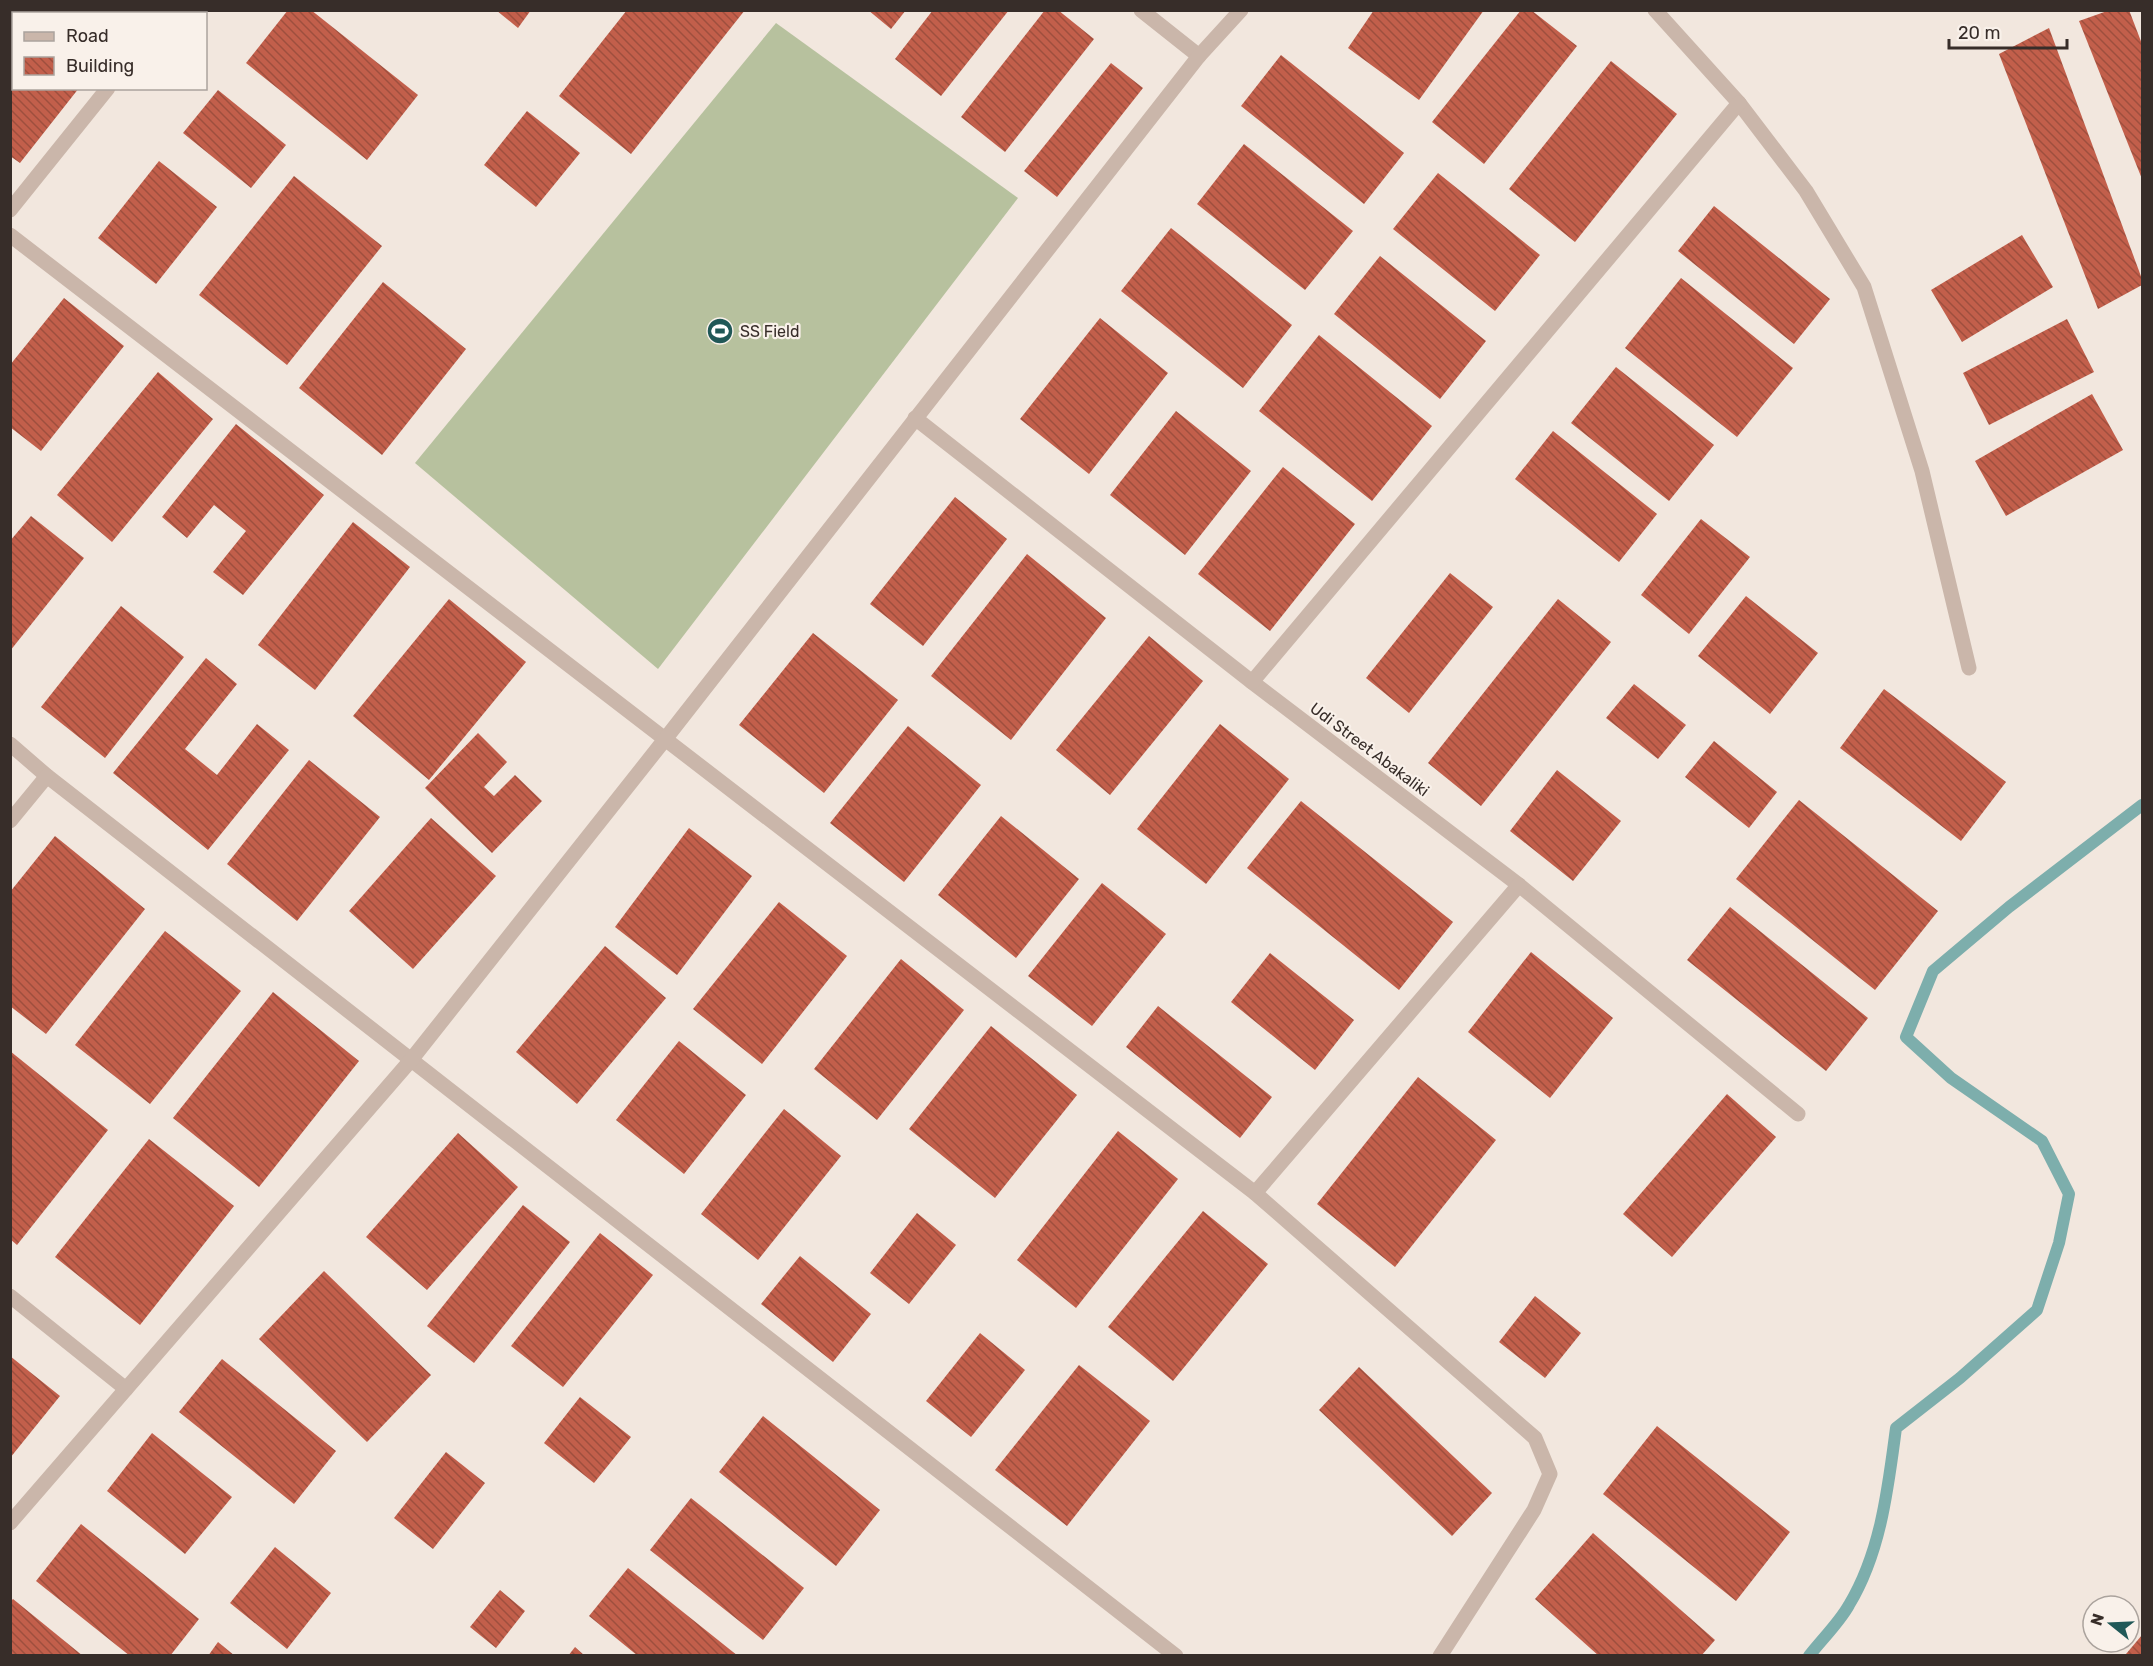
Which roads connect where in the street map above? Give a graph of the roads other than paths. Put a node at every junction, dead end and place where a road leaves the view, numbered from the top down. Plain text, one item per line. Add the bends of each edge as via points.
1 (1141, 10) edge
2 (1241, 10) edge
3 (1655, 10) edge
4 (1199, 56) junction
5 (106, 90) edge
6 (1739, 104) junction
7 (10, 210) edge
8 (10, 235) edge
9 (915, 418) junction
10 (1968, 668) dead end
11 (1252, 682) junction
12 (666, 738) junction
13 (10, 744) edge
14 (47, 776) junction
15 (10, 821) edge
16 (1520, 885) junction
17 (411, 1060) junction
18 (1798, 1114) dead end
19 (1255, 1193) junction
20 (10, 1296) edge
21 (126, 1389) junction
22 (10, 1523) edge
23 (1176, 1656) edge
24 (1440, 1656) edge

1 - 4 street
2 - 4 street
3 - 6 street
4 - 9 street
5 - 7 street
6 - 10 street via 1806,191 1864,287 1922,471
6 - 11 street
8 - 12 street
9 - 11 street, Udi Street Abakaliki
9 - 12 street
11 - 16 street, Udi Street Abakaliki
12 - 17 street
12 - 19 street
13 - 14 street
14 - 15 street
14 - 17 street
16 - 18 street, Udi Street Abakaliki
16 - 19 street
17 - 21 street
17 - 23 street
19 - 24 street via 1535,1438 1550,1474 1534,1510
20 - 21 street
21 - 22 street

